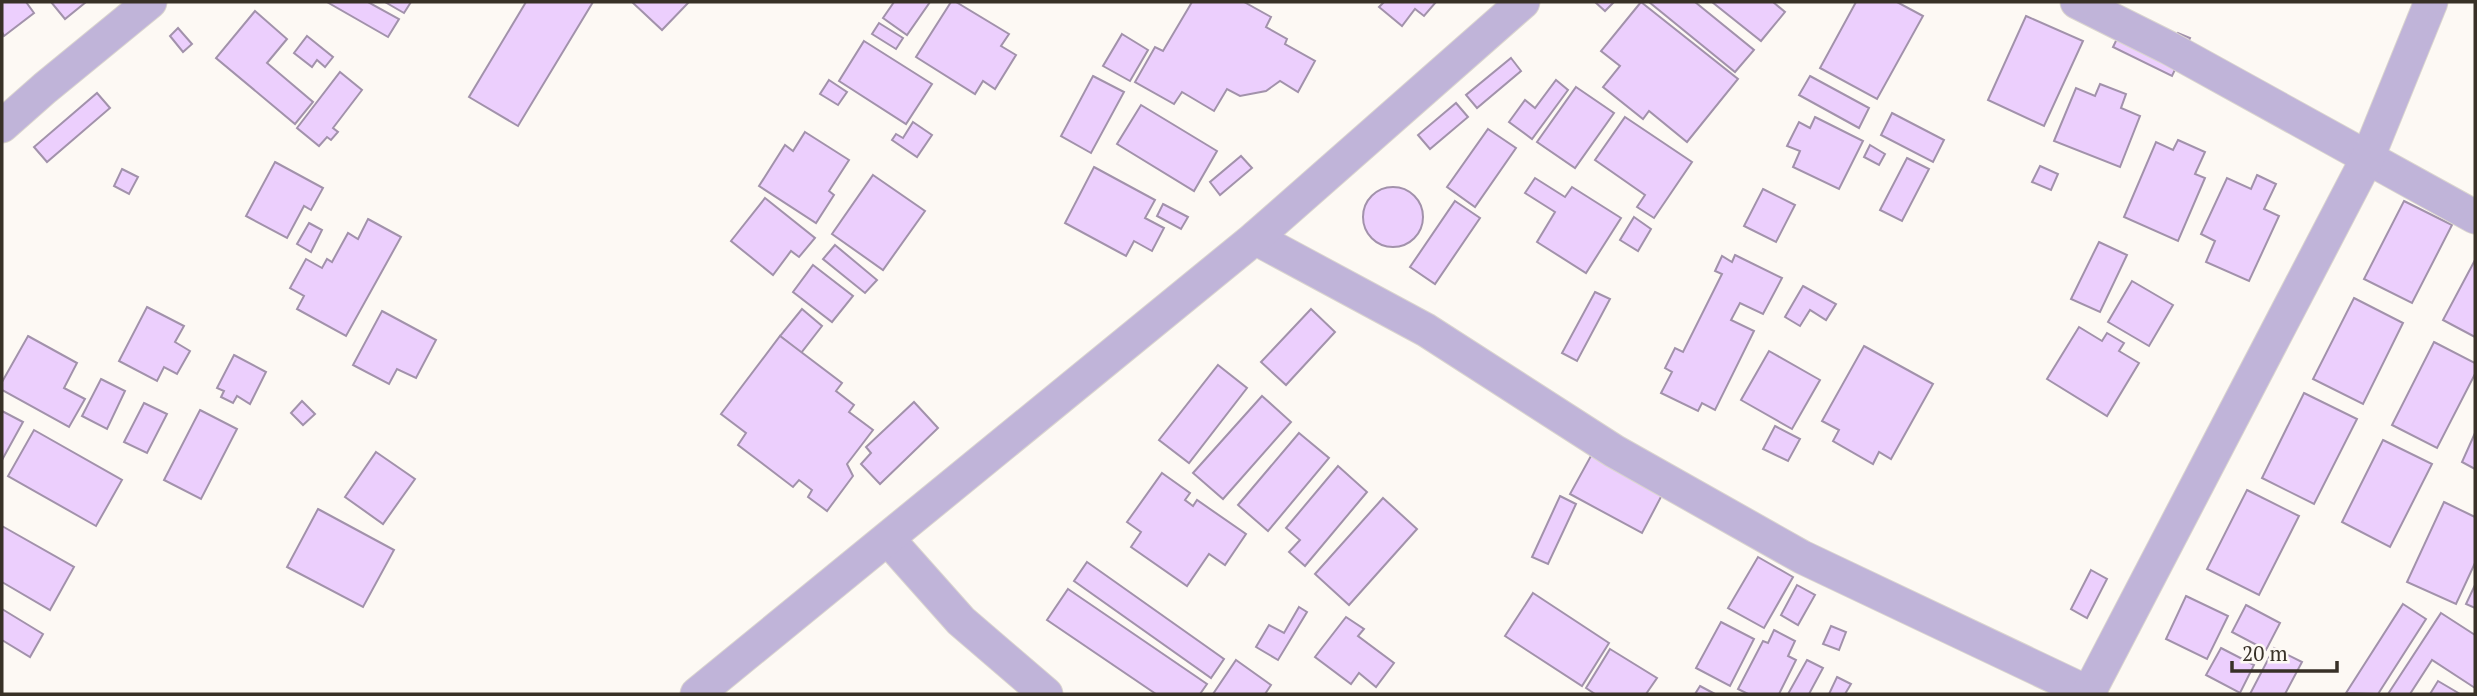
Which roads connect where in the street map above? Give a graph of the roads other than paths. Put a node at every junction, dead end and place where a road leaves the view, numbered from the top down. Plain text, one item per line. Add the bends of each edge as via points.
1 (150, 2) edge
2 (1523, 2) edge
3 (2077, 2) edge
4 (2431, 2) edge
5 (2, 126) edge
6 (2368, 157) junction
7 (2475, 217) edge
8 (1255, 238) junction
9 (888, 539) junction
10 (697, 694) edge
11 (1046, 694) edge
12 (2089, 694) edge

1 - 5 street
2 - 8 street
3 - 6 street
4 - 6 street
6 - 7 street
6 - 12 street
8 - 9 street
8 - 12 street via 1426,330 1614,451 1802,558
9 - 10 street
9 - 11 street via 961,621

